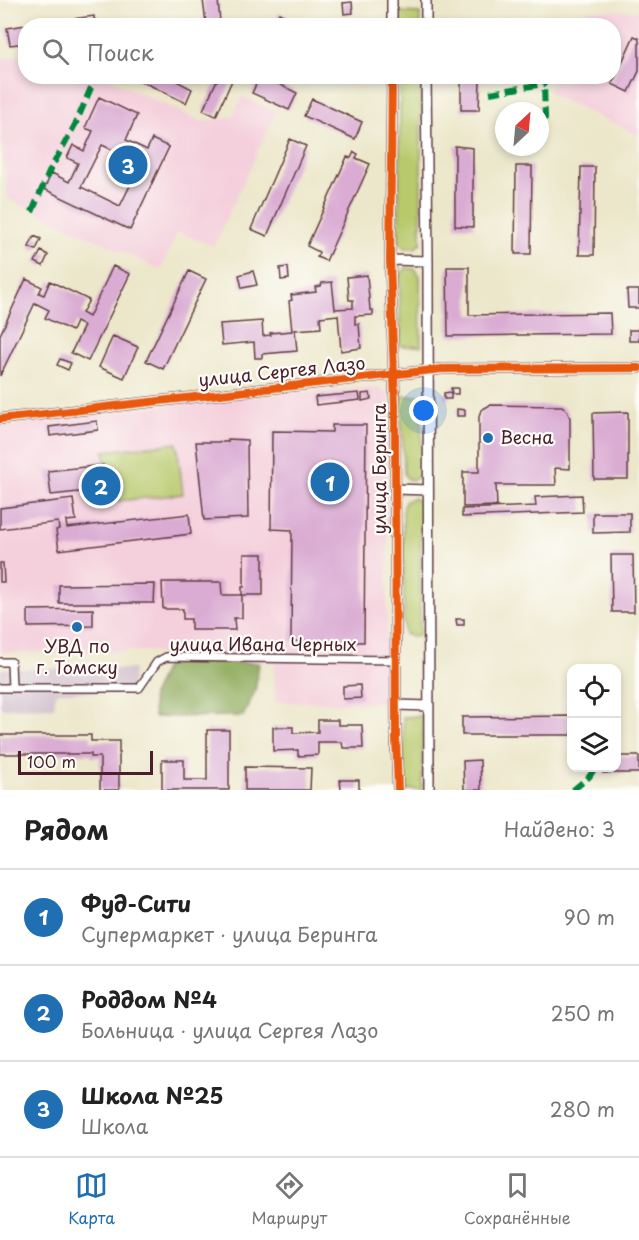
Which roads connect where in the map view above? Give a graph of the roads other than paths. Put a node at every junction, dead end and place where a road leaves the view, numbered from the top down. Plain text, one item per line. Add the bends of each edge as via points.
1 (392, 0) edge
2 (426, 0) edge
3 (392, 18) edge
4 (426, 18) edge
5 (393, 84) edge
6 (426, 84) edge
7 (390, 260) junction
8 (428, 261) junction
9 (639, 368) edge
10 (428, 370) junction
11 (394, 375) junction
12 (0, 419) edge
13 (395, 489) junction
14 (428, 490) junction
15 (396, 660) junction
16 (0, 662) edge
17 (0, 688) edge
18 (12, 688) junction
19 (396, 705) junction
20 (429, 706) junction
21 (398, 790) edge
22 (429, 790) edge

1 - 3 street
2 - 4 street
5 - 7 street, улица Беринга
6 - 8 street
7 - 8 street
7 - 11 street, улица Беринга
8 - 10 street
9 - 10 street, улица Сергея Лазо
10 - 11 street, улица Сергея Лазо
10 - 14 street
11 - 12 street, улица Сергея Лазо
11 - 13 street, улица Беринга
13 - 14 street
13 - 15 street, улица Беринга
14 - 20 street
15 - 18 street, улица Ивана Черных via 166,657 157,662 139,688
15 - 19 street, улица Беринга
16 - 18 street via 11,662
17 - 18 street, улица Ивана Черных
19 - 20 street
19 - 21 street, улица Беринга
20 - 22 street

